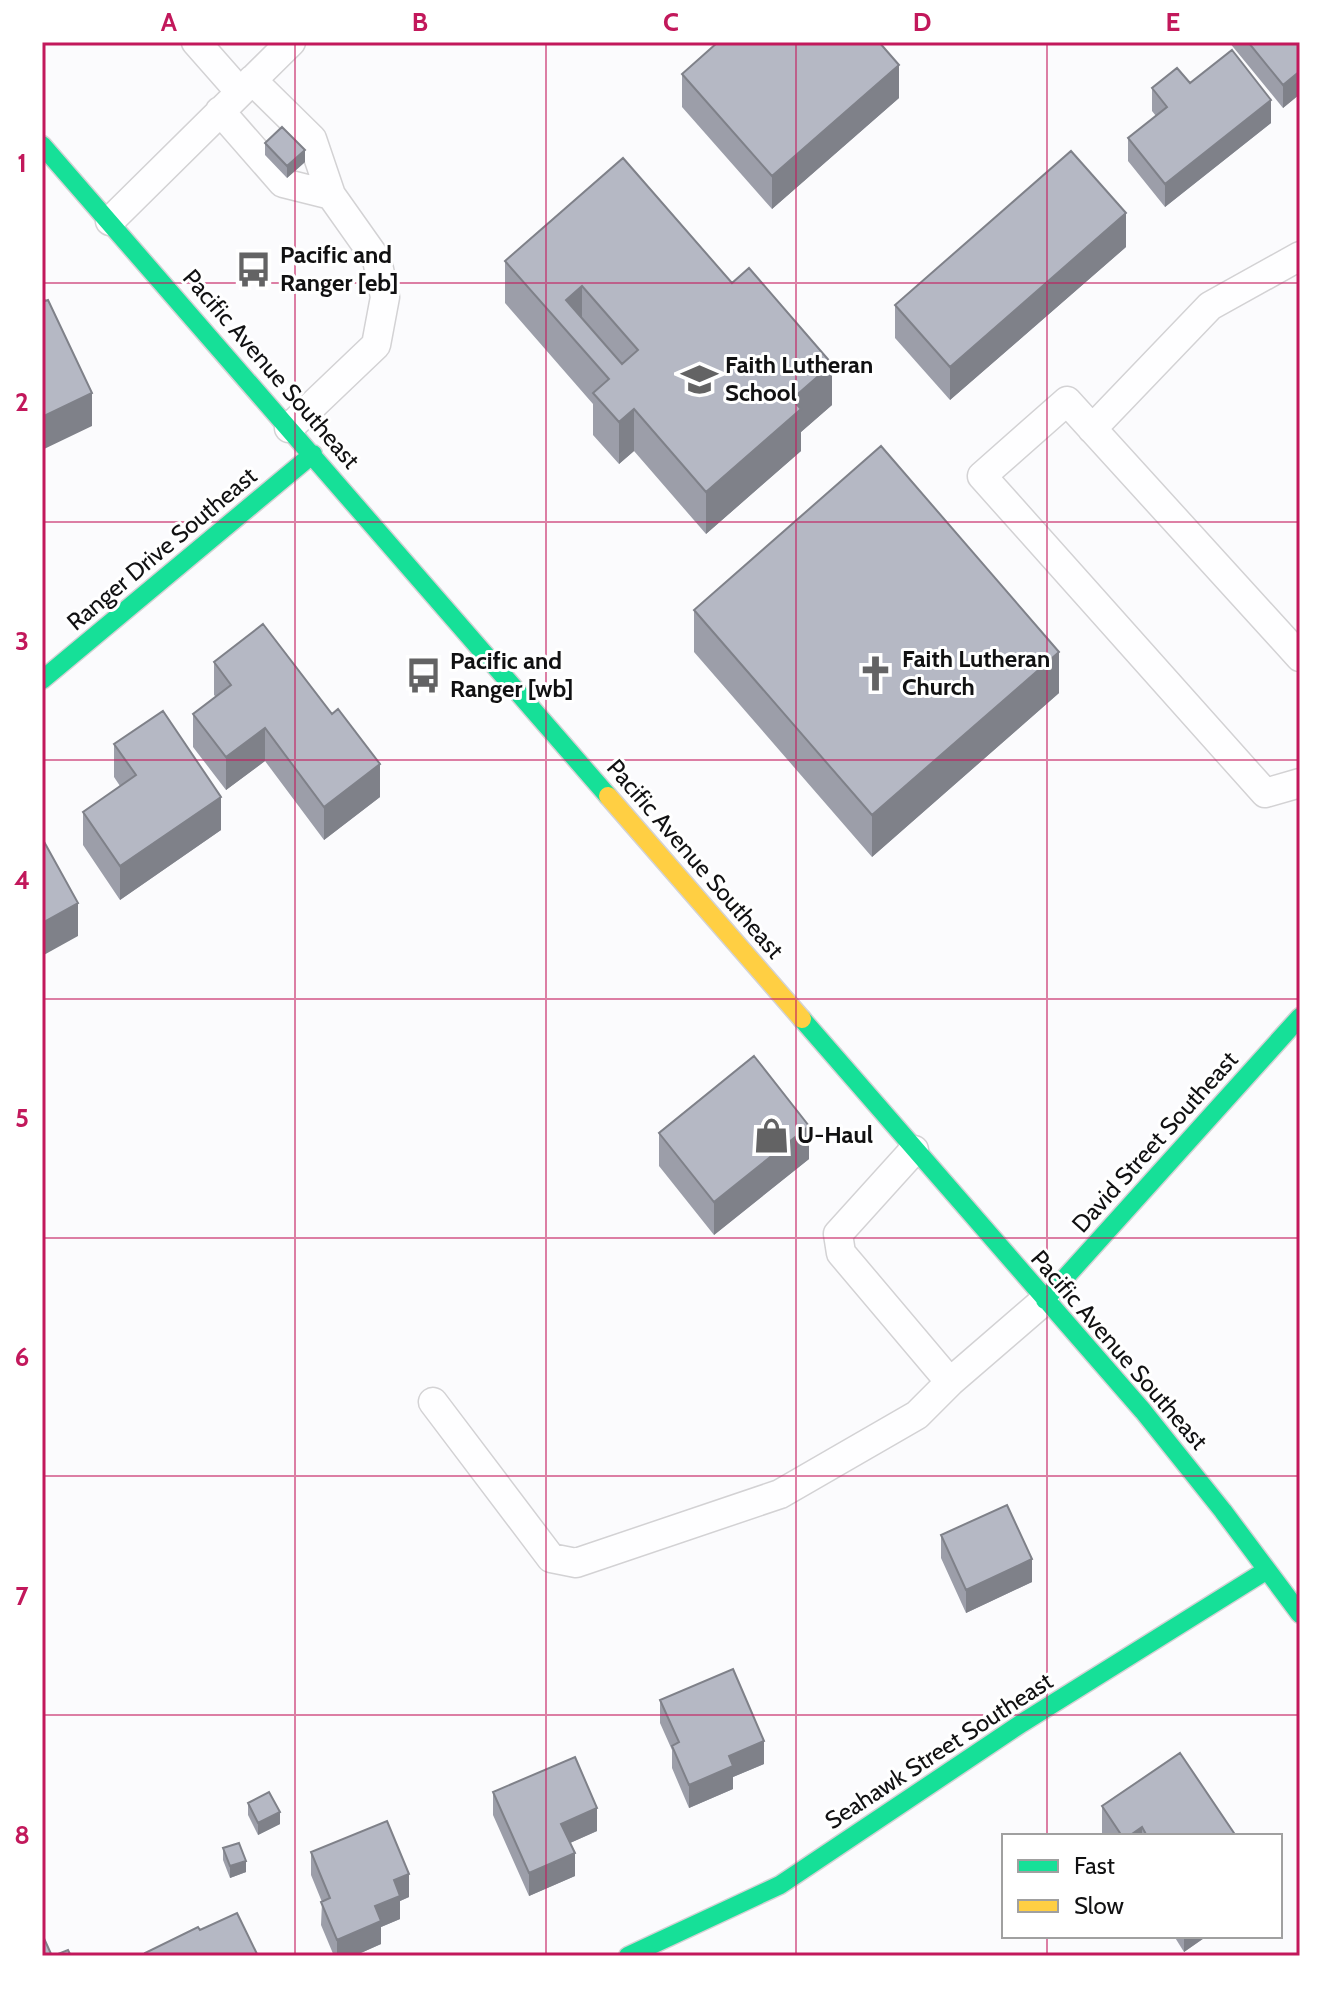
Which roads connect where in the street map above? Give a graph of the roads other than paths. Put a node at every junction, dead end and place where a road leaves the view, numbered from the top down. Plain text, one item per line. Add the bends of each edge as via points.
1 (196, 42) edge
2 (291, 42) edge
3 (237, 94) junction
4 (42, 145) edge
5 (331, 195) junction
6 (110, 221) junction
7 (1300, 256) edge
8 (289, 428) junction
9 (1092, 429) junction
10 (313, 454) junction
11 (1300, 657) edge
12 (42, 680) edge
13 (1300, 783) edge
14 (1300, 1017) edge
15 (914, 1150) junction
16 (1045, 1300) junction
17 (950, 1382) junction
18 (433, 1402) dead end
19 (1267, 1570) junction
20 (1300, 1614) edge
21 (628, 1956) edge

1 - 3 lane
2 - 3 lane
3 - 5 lane via 312,139
3 - 5 lane via 283,183
3 - 6 lane
4 - 6 main road, Pacific Avenue Southeast
5 - 8 lane via 377,260 385,297 376,345
6 - 8 main road, Pacific Avenue Southeast
7 - 9 lane via 1210,306
8 - 10 main road, Pacific Avenue Southeast
9 - 11 lane
9 - 13 lane via 1067,401 982,476 1265,793
10 - 12 main road, Ranger Drive Southeast
10 - 15 main road, Pacific Avenue Southeast
14 - 16 main road, David Street Southeast
15 - 16 main road, Pacific Avenue Southeast
15 - 17 lane via 838,1234 841,1253
16 - 17 lane
16 - 19 main road, Pacific Avenue Southeast via 1143,1411
17 - 18 lane via 917,1415 780,1494 576,1563 551,1558
19 - 20 main road, Pacific Avenue Southeast
19 - 21 main road, Seahawk Street Southeast via 1022,1723 780,1885

